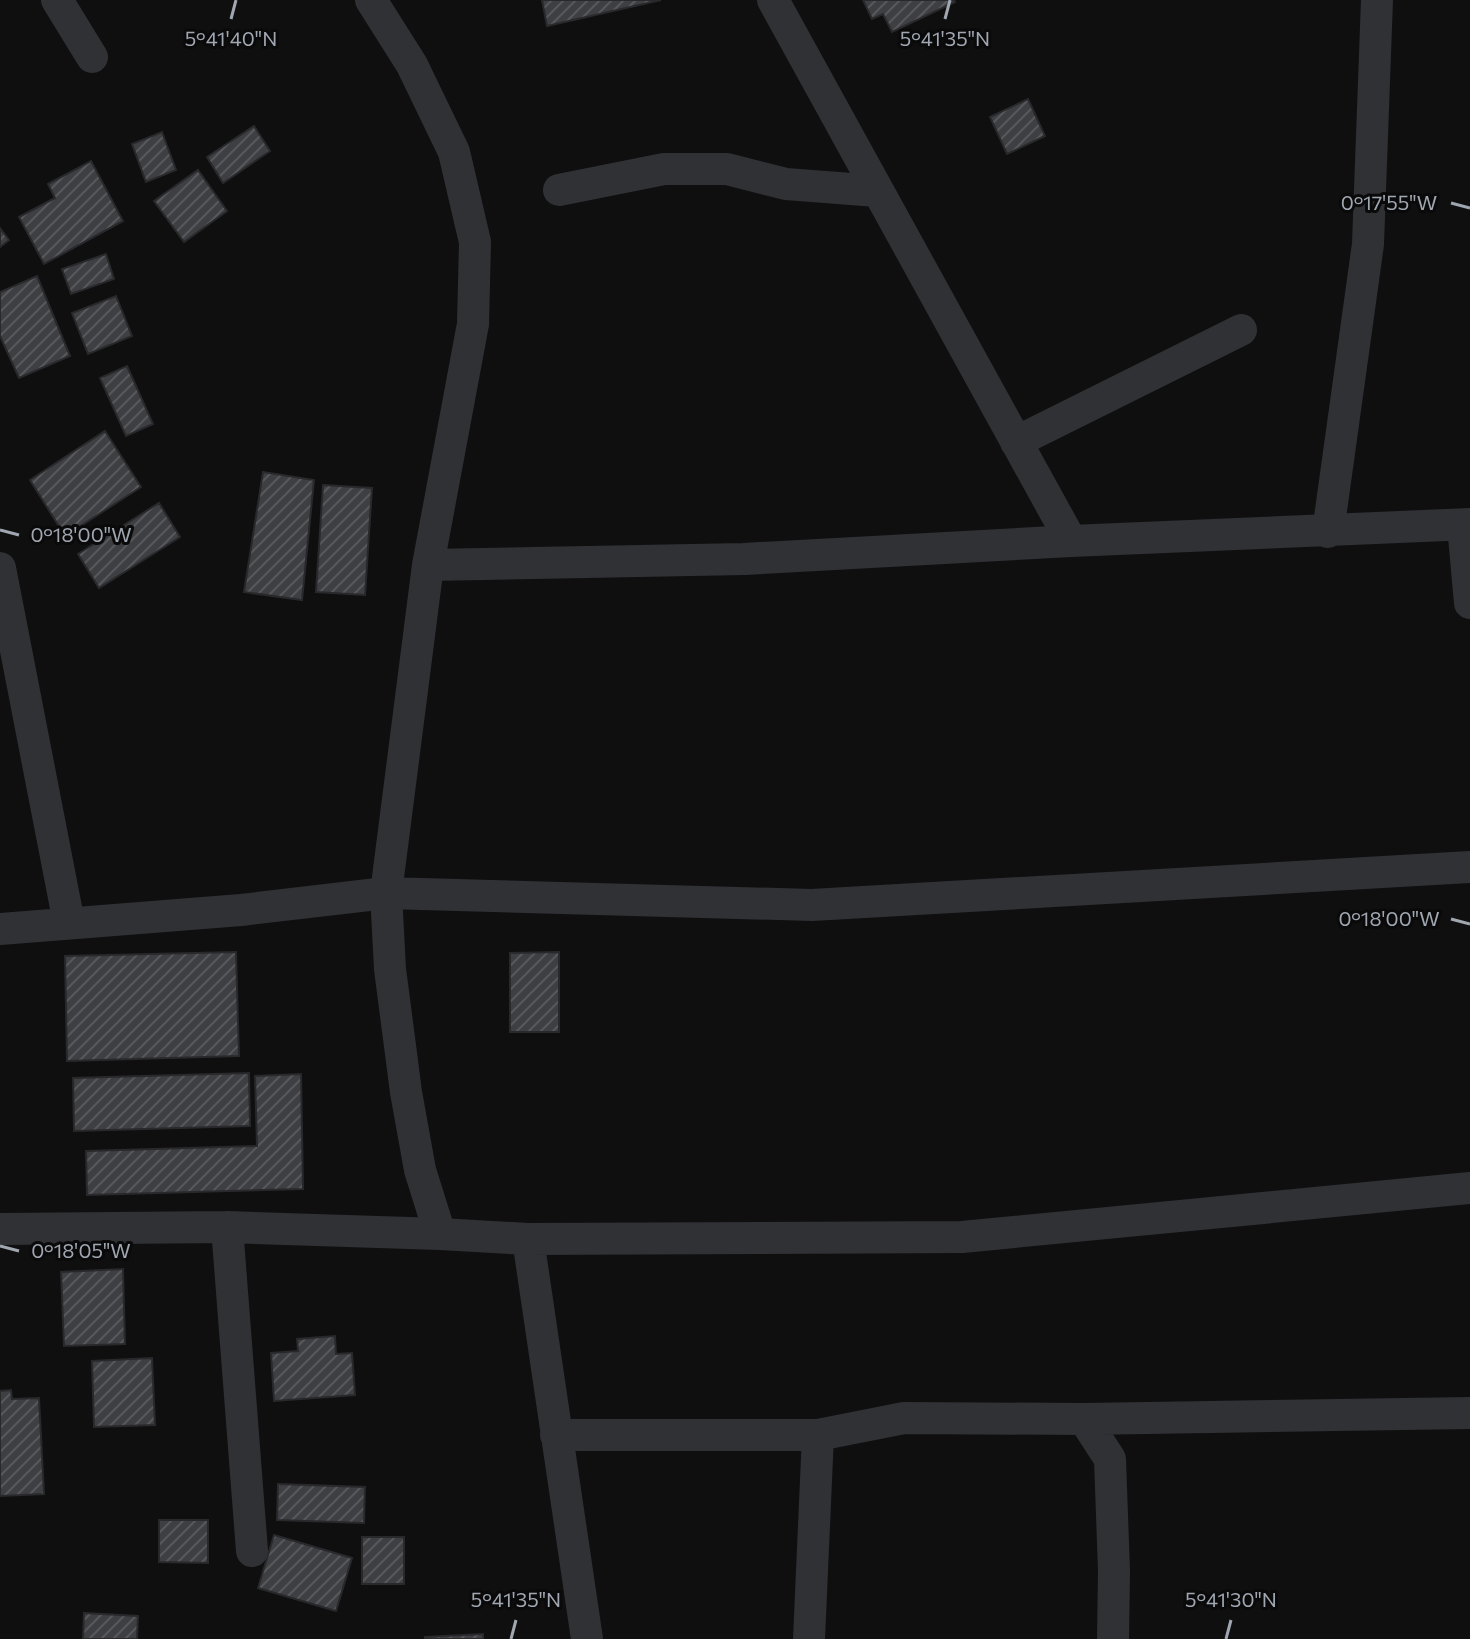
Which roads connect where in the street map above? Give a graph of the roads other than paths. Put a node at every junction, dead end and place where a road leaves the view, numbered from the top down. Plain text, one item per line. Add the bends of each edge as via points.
1 (57, 0) edge
2 (371, 0) edge
3 (773, 0) edge
4 (1377, 0) edge
5 (92, 57) dead end
6 (559, 190) dead end
7 (877, 191) junction
8 (1241, 330) dead end
9 (1016, 442) junction
10 (1467, 524) edge
11 (1328, 532) junction
12 (1071, 541) junction
13 (428, 565) junction
14 (0, 568) edge
15 (1470, 603) edge
16 (1470, 867) edge
17 (386, 893) junction
18 (69, 923) junction
19 (0, 929) edge
20 (1470, 1188) edge
21 (227, 1227) junction
22 (0, 1229) edge
23 (440, 1234) junction
24 (528, 1239) junction
25 (1470, 1413) edge
26 (1084, 1419) junction
27 (556, 1435) junction
28 (818, 1435) junction
29 (252, 1551) dead end
30 (587, 1639) edge
31 (809, 1639) edge
32 (1113, 1639) edge

1 - 5 street
2 - 13 street via 412,65 454,152 475,242 473,324
3 - 7 street
4 - 11 street via 1368,244
6 - 7 street via 664,169 727,169 786,184
7 - 9 street
8 - 9 street
9 - 12 street
10 - 11 street
10 - 15 street
11 - 12 street
12 - 13 street via 744,559
13 - 17 street
14 - 18 street
16 - 17 street via 812,905
17 - 18 street
17 - 23 street via 406,1092 420,1170
18 - 19 street
20 - 24 street via 962,1237
21 - 22 street
21 - 23 street
21 - 29 street
23 - 24 street
24 - 27 street
25 - 26 street
26 - 28 street via 904,1418
26 - 32 street via 1110,1459
27 - 28 street
27 - 30 street
28 - 31 street

